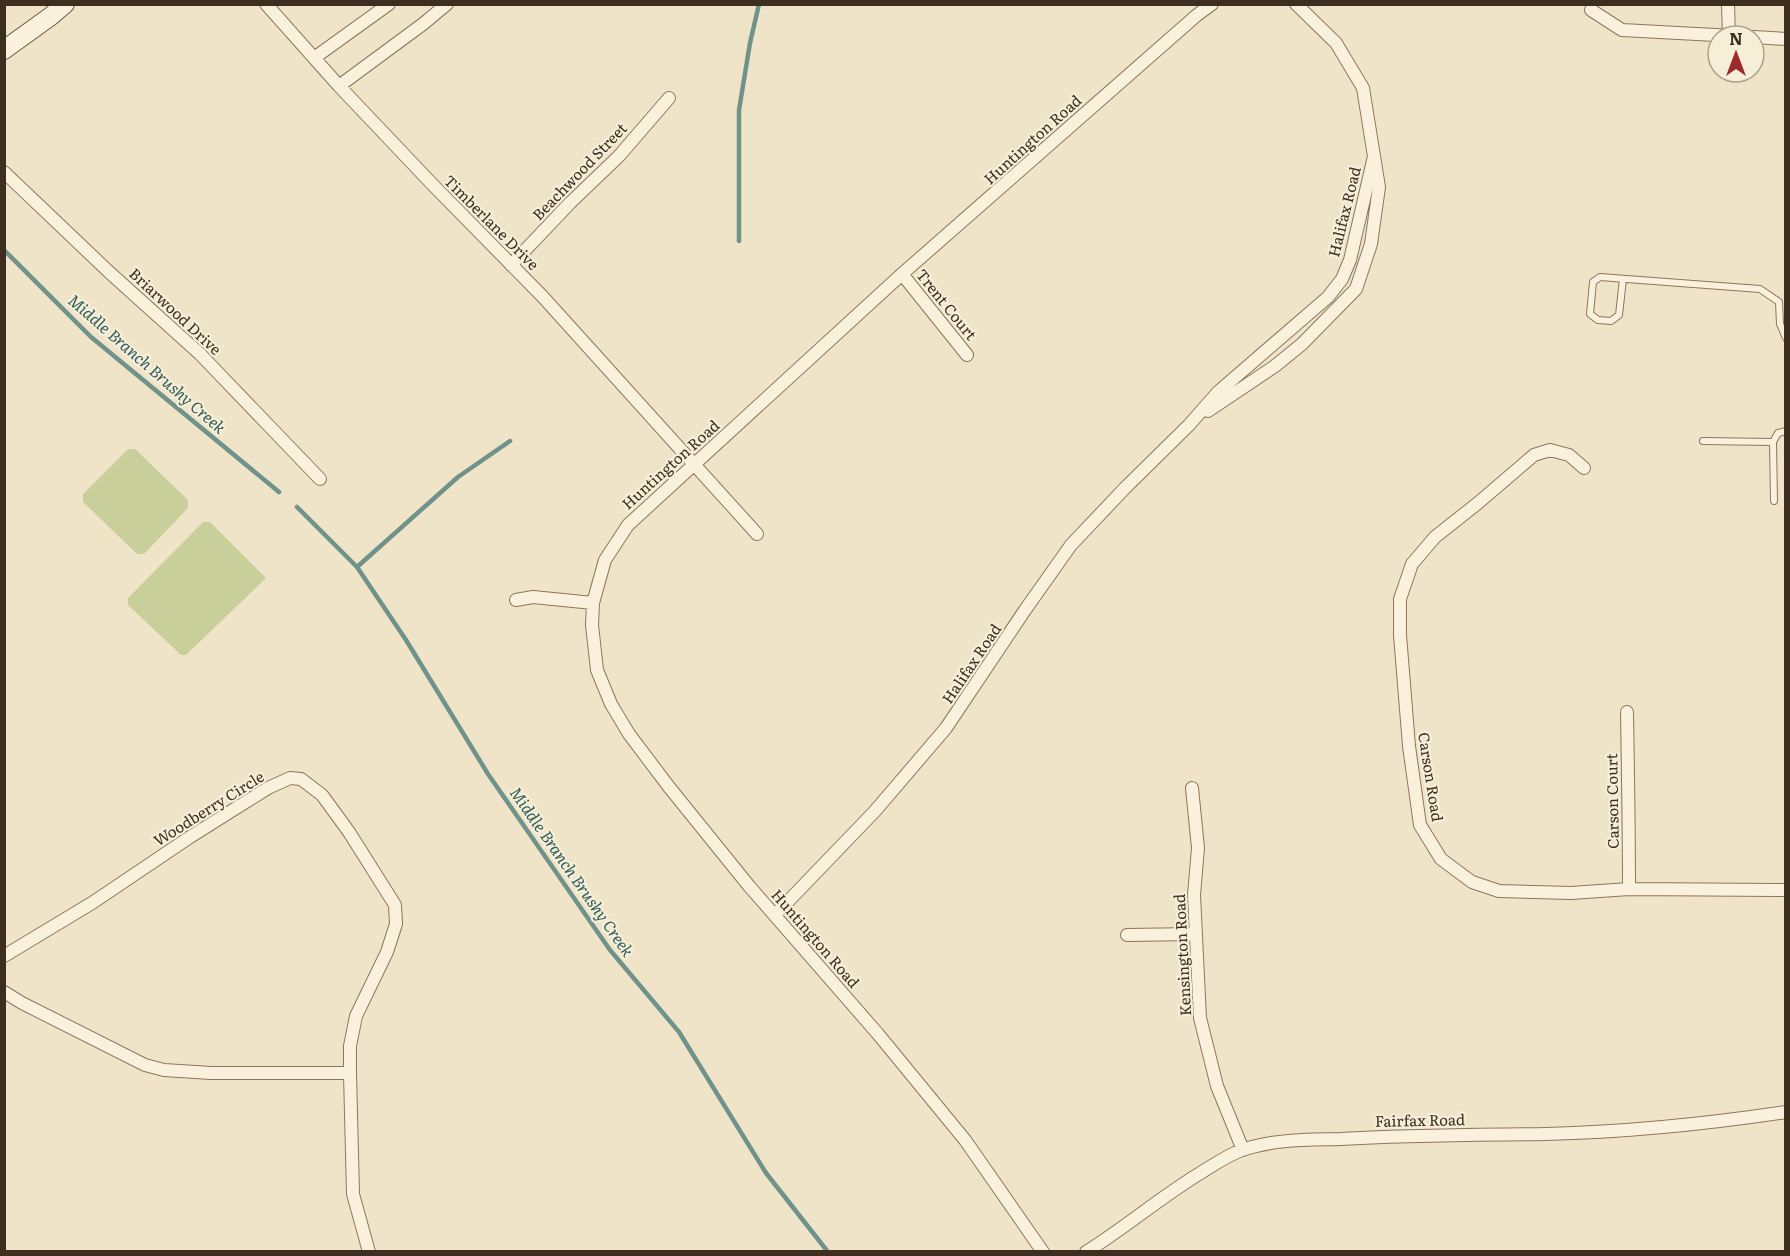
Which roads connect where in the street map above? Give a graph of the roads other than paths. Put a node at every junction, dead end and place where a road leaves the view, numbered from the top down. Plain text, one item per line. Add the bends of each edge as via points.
1 (65, 4) edge
2 (266, 4) edge
3 (389, 4) edge
4 (447, 4) edge
5 (1212, 4) edge
6 (1296, 4) edge
7 (1728, 4) edge
8 (1591, 10) dead end
9 (1729, 24) edge
10 (1706, 35) edge
11 (1766, 38) edge
12 (1785, 39) edge
13 (4, 50) edge
14 (314, 58) junction
15 (339, 86) junction
16 (669, 98) dead end
17 (1374, 156) junction
18 (4, 172) edge
19 (511, 265) junction
20 (902, 274) junction
21 (1623, 279) junction
22 (1785, 338) edge
23 (967, 355) dead end
24 (1189, 425) junction
25 (1785, 431) edge
26 (1703, 441) dead end
27 (1773, 442) junction
28 (693, 465) junction
29 (1584, 468) dead end
30 (320, 479) dead end
31 (1774, 501) dead end
32 (757, 534) dead end
33 (516, 600) dead end
34 (593, 603) junction
35 (1627, 712) dead end
36 (1192, 788) dead end
37 (1629, 889) junction
38 (1785, 890) edge
39 (775, 915) junction
40 (1195, 934) junction
41 (1127, 935) dead end
42 (4, 956) edge
43 (4, 992) edge
44 (350, 1073) junction
45 (1785, 1112) edge
46 (1243, 1150) junction
47 (369, 1251) edge
48 (1043, 1251) edge
49 (1086, 1251) edge

1 - 13 street
2 - 14 street, Timberlane Drive
3 - 14 street
4 - 15 street
5 - 20 street, Huntington Road
6 - 17 street, Halifax Road via 1336,43 1363,88
7 - 9 street
8 - 10 street via 1622,30
11 - 12 street
14 - 15 street, Timberlane Drive
15 - 19 street, Timberlane Drive
16 - 19 street, Beachwood Street via 619,156
17 - 24 street, Halifax Road via 1342,279 1328,297 1218,392
17 - 24 street, Halifax Road via 1379,187 1371,244 1356,289 1275,366
18 - 30 street, Briarwood Drive via 200,354
19 - 28 street, Timberlane Drive
20 - 23 street, Trent Court
20 - 28 street, Huntington Road
21 - 21 lane via 1619,315 1611,321 1598,320 1590,314 1593,282 1600,277
21 - 22 lane via 1760,289 1779,302
24 - 39 street, Halifax Road via 1071,545 946,728 875,811
25 - 27 lane via 1778,433
26 - 27 lane
27 - 31 lane
28 - 32 street, Timberlane Drive
28 - 34 street, Huntington Road via 628,525 604,560
29 - 37 street, Carson Road via 1569,455 1550,450 1534,455 1436,537 1412,564 1400,599 1409,746 1420,825 1441,859 1472,882 1499,891 1571,893
33 - 34 street via 533,597
34 - 39 street, Huntington Road via 597,670 611,704 662,778
35 - 37 street, Carson Court
36 - 40 street, Kensington Road via 1198,848
37 - 38 street, Carson Road
39 - 48 street, Huntington Road via 965,1140
40 - 41 street
40 - 46 street, Kensington Road via 1200,1018 1217,1086
42 - 44 street, Woodberry Circle via 268,788 290,778 301,779 321,795 350,832 394,905 396,924 387,952 356,1016
43 - 44 street via 145,1065 164,1070
44 - 47 street, Woodberry Circle via 353,1194
45 - 46 street, Fairfax Road via 1604,1131 1274,1142
46 - 49 street, Fairfax Road via 1178,1186

